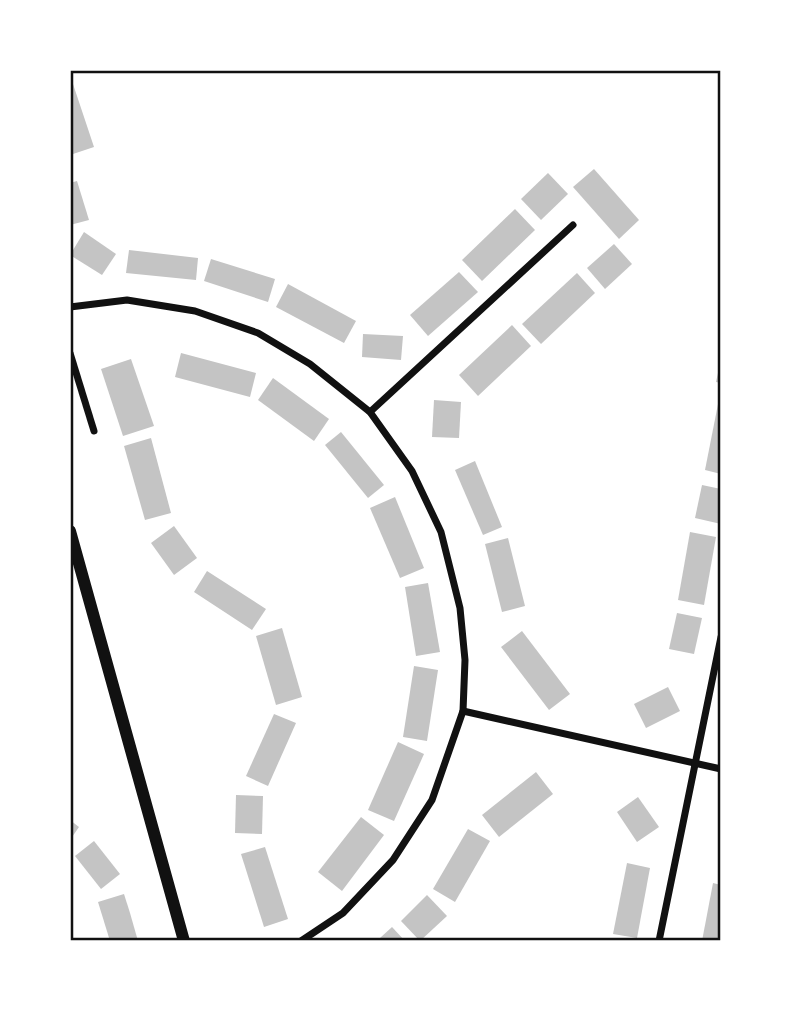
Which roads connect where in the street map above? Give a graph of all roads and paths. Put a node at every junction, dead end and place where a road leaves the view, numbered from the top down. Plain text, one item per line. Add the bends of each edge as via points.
1 (573, 225) dead end
2 (70, 307) edge
3 (70, 354) edge
4 (370, 412) junction
5 (94, 432) dead end
6 (70, 531) edge
7 (721, 637) edge
8 (463, 711) junction
9 (695, 763) junction
10 (721, 769) edge
11 (184, 941) edge
12 (301, 941) edge
13 (659, 941) edge

1 - 4 street
2 - 4 street via 127,300 195,311 258,333 310,364
3 - 5 street
4 - 8 street via 412,471 441,533 460,608
6 - 11 street
7 - 9 street
8 - 9 street
8 - 12 street via 432,800 393,860 343,913
9 - 10 street
9 - 13 street

